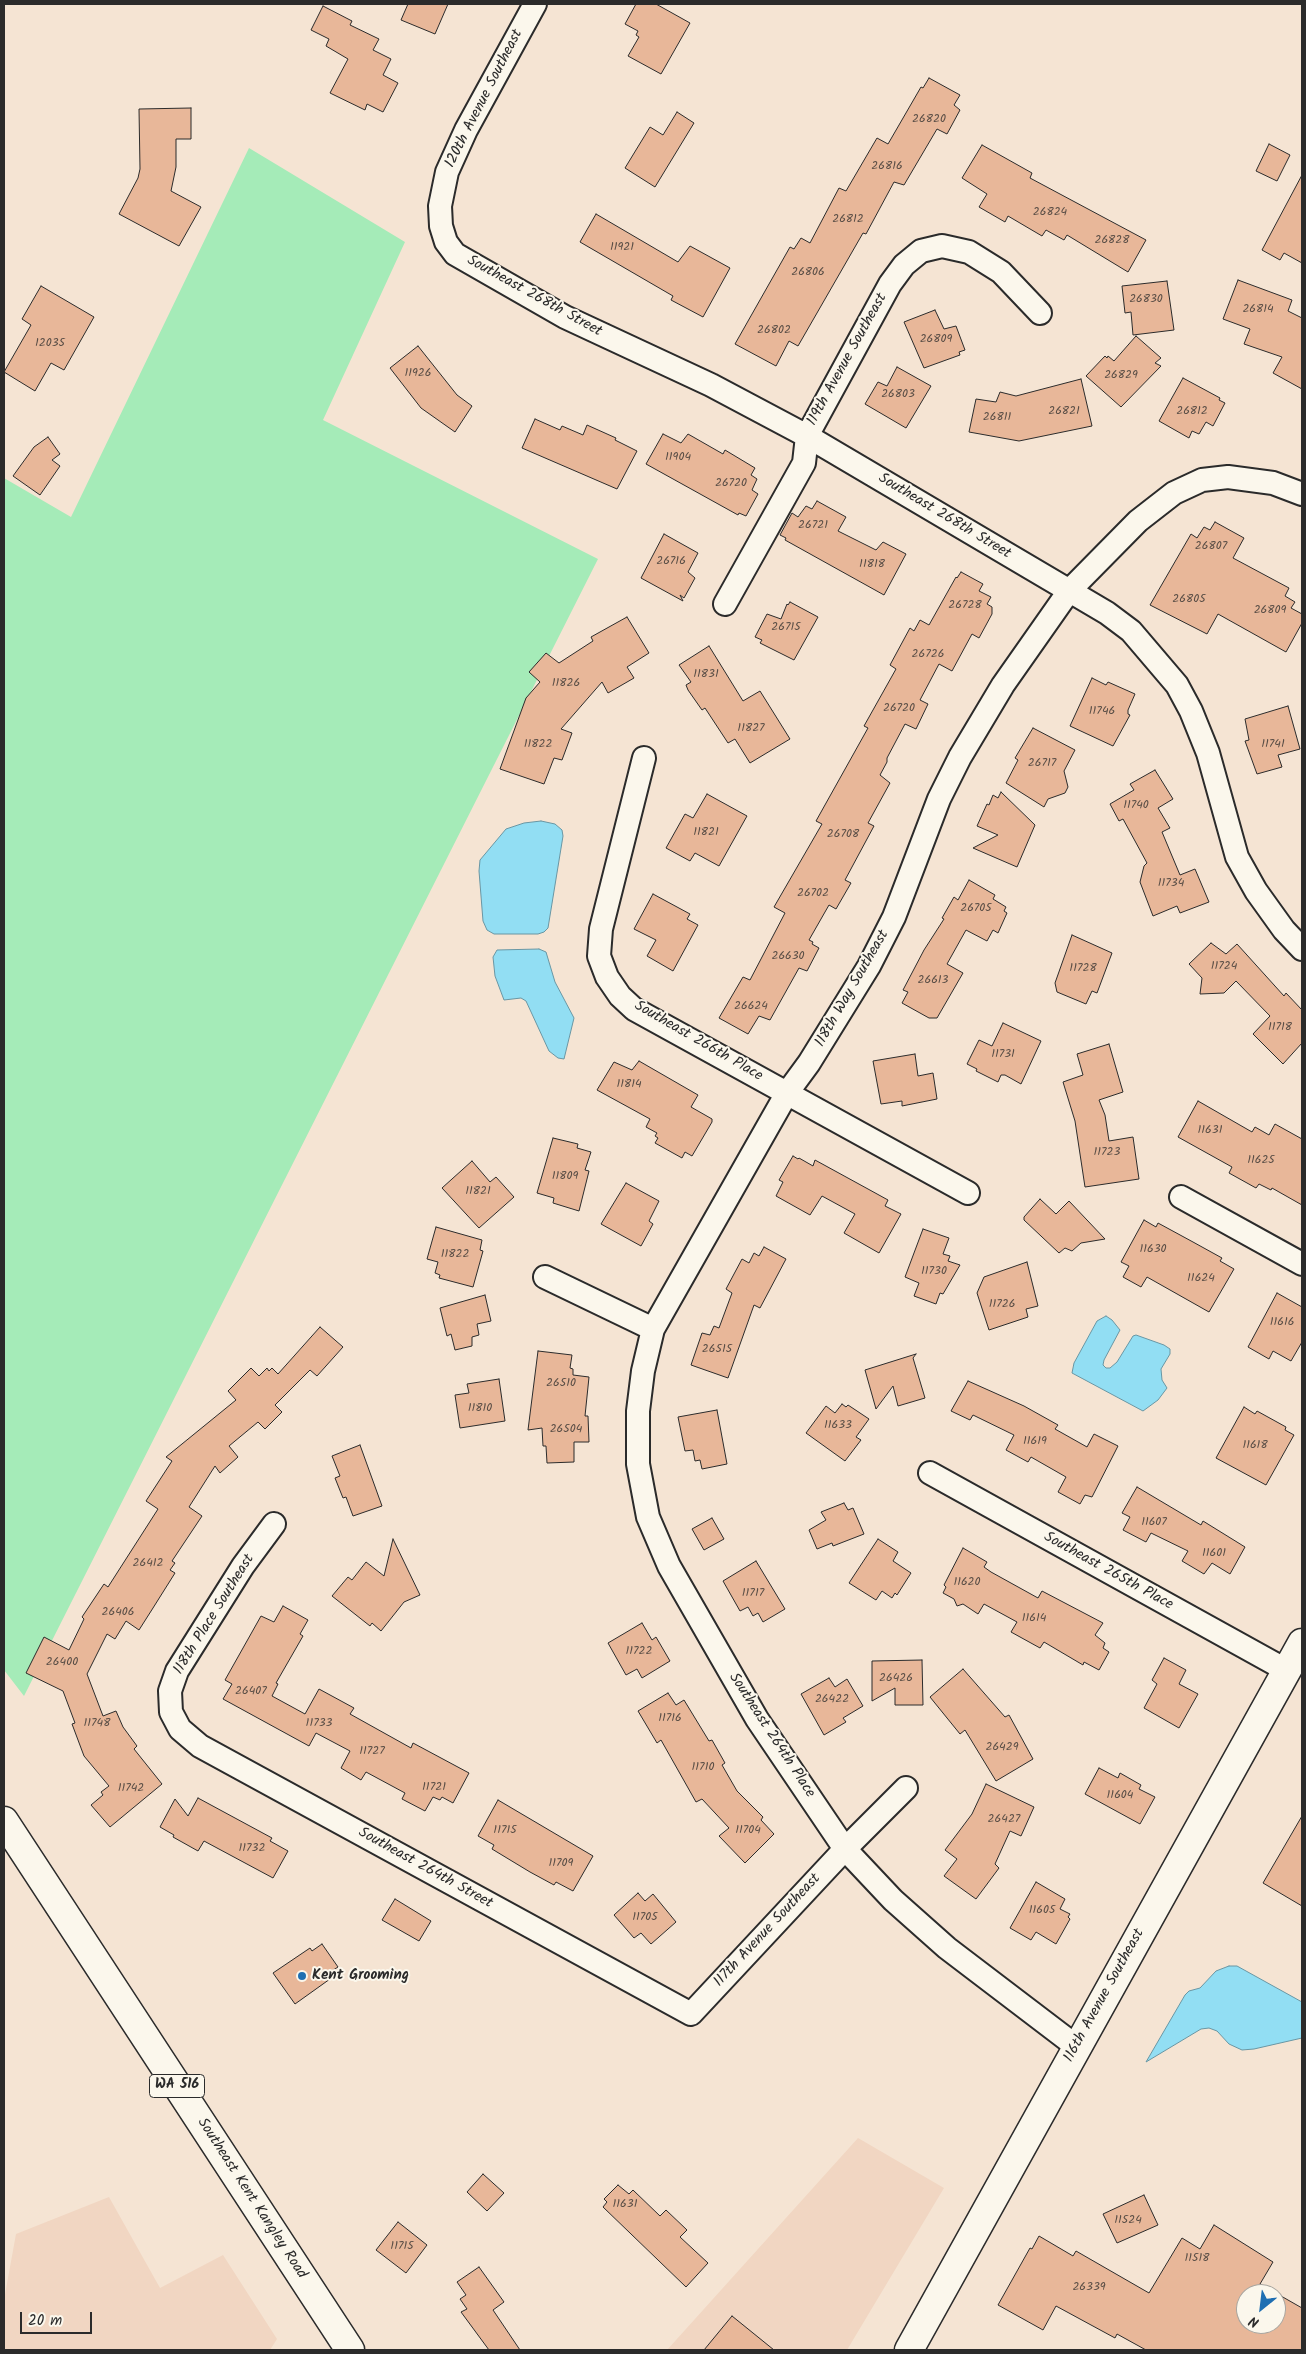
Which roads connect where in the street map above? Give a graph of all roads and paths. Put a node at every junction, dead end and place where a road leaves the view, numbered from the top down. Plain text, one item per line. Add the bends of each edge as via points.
1 (535, 4) edge
2 (441, 226) joint
3 (1040, 313) dead end
4 (807, 436) junction
5 (1302, 494) edge
6 (1069, 591) junction
7 (725, 604) dead end
8 (644, 758) dead end
9 (1302, 949) edge
10 (788, 1093) junction
11 (968, 1193) dead end
12 (1181, 1197) dead end
13 (1302, 1264) edge
14 (545, 1277) dead end
15 (652, 1329) junction
16 (930, 1473) dead end
17 (274, 1524) dead end
18 (1302, 1643) edge
19 (1286, 1670) junction
20 (171, 1712) joint
21 (906, 1788) dead end
22 (4, 1821) edge
23 (845, 1848) junction
24 (691, 2014) joint
25 (1077, 2047) junction
26 (350, 2350) edge
27 (909, 2350) edge

1 - 2 street, 120th Avenue Southeast via 466,130 447,172 440,206
2 - 4 street, Southeast 268th Street via 446,242 455,254 565,317 711,384
3 - 4 street, 119th Avenue Southeast via 1001,272 969,252 942,246 921,251 904,265 890,284
4 - 6 street, Southeast 268th Street
4 - 7 street, 119th Avenue Southeast via 804,463
5 - 6 street, 118th Way Southeast via 1264,482 1228,477 1202,480 1174,494 1138,521
6 - 9 street, Southeast 268th Street via 1131,631 1177,685 1208,753 1236,857 1256,891
6 - 10 street, 118th Way Southeast via 960,757 939,799 894,917 869,966
8 - 10 street, Southeast 266th Place via 601,929 599,956 607,977 634,1009
10 - 11 street, Southeast 266th Place
10 - 15 street, 118th Way Southeast
12 - 13 street
14 - 15 street
15 - 23 street, Southeast 264th Place via 638,1411 638,1464 648,1517 669,1566 757,1719
16 - 19 street, Southeast 265th Place
17 - 20 street, 118th Place Southeast via 177,1671 170,1691
18 - 19 main road, 116th Avenue Southeast
19 - 25 main road, 116th Avenue Southeast
20 - 24 street, Southeast 264th Street via 180,1729 200,1746
21 - 23 street, 117th Avenue Southeast
22 - 26 main road, Southeast Kent Kangley Road / WA 516
23 - 24 street, 117th Avenue Southeast
23 - 25 street, Southeast 264th Place via 892,1900 947,1948
25 - 27 main road, 116th Avenue Southeast

